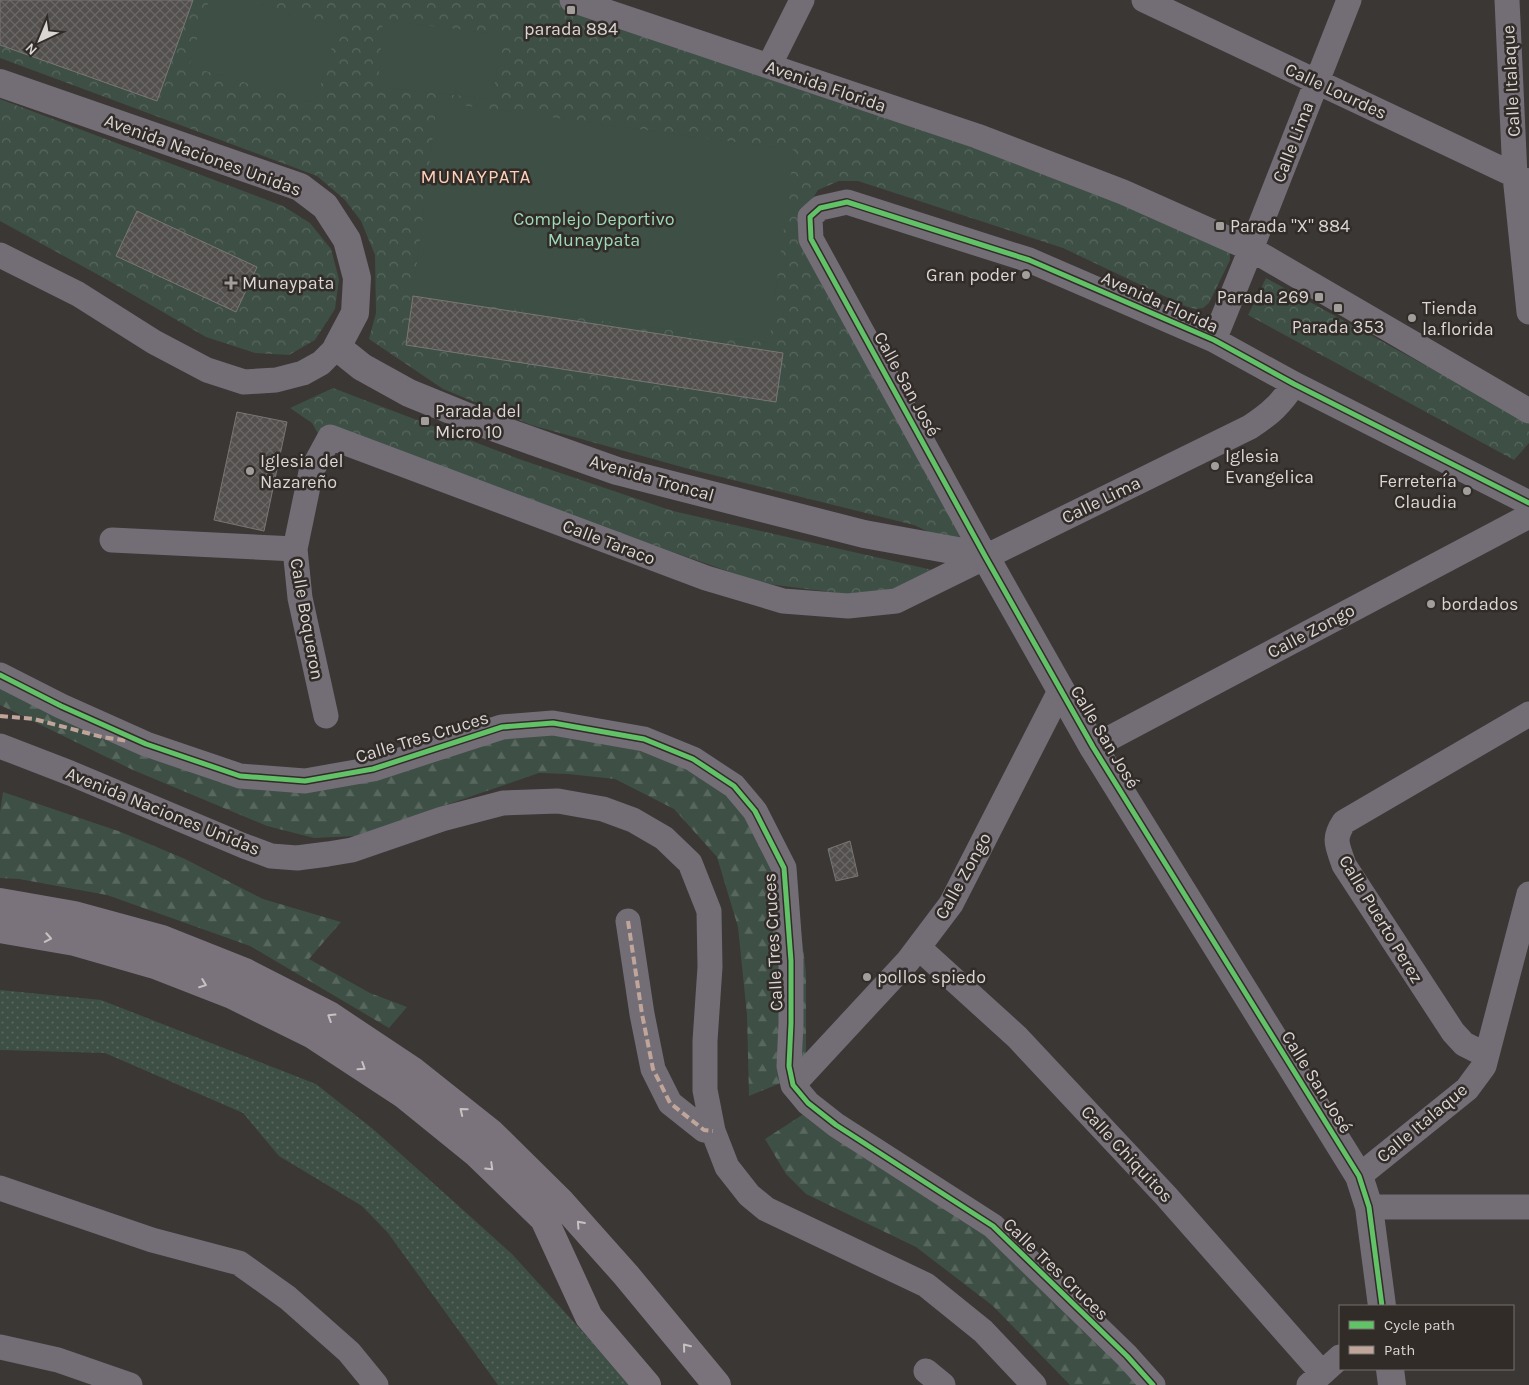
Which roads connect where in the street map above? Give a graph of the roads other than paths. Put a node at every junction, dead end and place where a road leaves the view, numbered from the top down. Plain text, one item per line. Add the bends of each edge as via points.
1 (572, 0) edge
2 (802, 0) edge
3 (1144, 0) edge
4 (1349, 0) edge
5 (1507, 0) edge
6 (628, 9) edge
7 (769, 66) junction
8 (1316, 82) junction
9 (0, 83) edge
10 (1522, 179) edge
11 (846, 202) joint
12 (1252, 249) junction
13 (0, 255) edge
14 (1529, 312) edge
15 (1214, 340) junction
16 (337, 347) junction
17 (1294, 384) junction
18 (1529, 411) edge
19 (330, 437) joint
20 (1529, 503) edge
21 (1529, 516) edge
22 (112, 540) dead end
23 (295, 549) junction
24 (985, 556) junction
25 (896, 601) joint
26 (0, 675) edge
27 (1061, 689) junction
28 (1529, 714) edge
29 (326, 716) dead end
30 (0, 746) edge
31 (1093, 746) junction
32 (1529, 894) edge
33 (0, 902) edge
34 (628, 921) dead end
35 (0, 929) edge
36 (918, 948) junction
37 (1486, 1056) junction
38 (792, 1085) junction
39 (713, 1131) junction
40 (1359, 1176) junction
41 (0, 1188) edge
42 (1369, 1207) junction
43 (1529, 1207) edge
44 (1382, 1305) edge
45 (0, 1347) edge
46 (1339, 1358) edge
47 (1390, 1370) edge
48 (1315, 1379) edge
49 (130, 1385) edge
50 (376, 1385) edge
51 (647, 1385) edge
52 (717, 1385) edge
53 (1034, 1385) edge
54 (1153, 1385) edge
55 (1392, 1385) edge

1 - 6 street, Avenida Florida
2 - 7 street
3 - 8 street, Calle Lourdes
4 - 8 street, Calle Lima
5 - 10 street, Calle Italaque
6 - 7 street, Avenida Florida
7 - 12 street, Avenida Florida via 977,136 1123,192
8 - 10 street, Calle Lourdes
8 - 12 street, Calle Lima
9 - 16 street, Avenida Naciones Unidas via 300,187 325,206 347,240 357,278 355,313
10 - 14 street, Calle Italaque
11 - 15 street, Avenida Florida via 1029,260
11 - 24 street, Calle San José via 820,208 810,217 811,239
12 - 15 street, Calle Lima
12 - 18 street, Avenida Florida
13 - 16 street, Avenida Naciones Unidas via 78,294 154,342 207,370 244,382 276,380 303,372 321,363
15 - 17 street, Avenida Florida
16 - 24 street, Avenida Troncal via 362,367 409,393 617,471 864,534
17 - 20 street, Avenida Florida
17 - 24 street, Calle Lima via 1269,415 1250,427
19 - 23 street, Calle Boqueron via 311,472
19 - 25 street, Calle Taraco via 706,578 783,601 848,606
21 - 31 street, Calle Zongo
22 - 23 street
23 - 29 street, Calle Boqueron via 300,598
24 - 25 street, Calle Lima
24 - 27 street, Calle San José
26 - 38 street, Calle Tres Cruces via 146,744 240,776 305,781 373,769 502,727 553,723 644,739 693,759 734,786 755,811 784,868 791,961 789,1066
27 - 31 street, Calle San José
27 - 36 street, Calle Zongo via 951,904
28 - 37 street, Calle Puerto Perez via 1344,822 1336,836 1344,865 1436,1008 1464,1044
30 - 39 street, Avenida Naciones Unidas via 271,856 298,858 352,850 442,819 503,803 558,801 603,809 633,820 664,838 690,862 709,911 705,1090
31 - 40 street, Calle San José
32 - 37 street, Calle Italaque
52 -> 33 highway via 561,1202 491,1133 413,1071 328,1015 245,972 162,939 74,915
34 - 39 street via 653,1069 670,1103 704,1130
35 -> 51 highway via 75,942 155,965 232,995 313,1035 403,1094 476,1154 544,1219 589,1317
36 - 38 street, Calle Zongo
36 - 48 street, Calle Chiquitos via 1018,1037 1166,1196
37 - 40 street, Calle Italaque via 1484,1066 1467,1089
38 - 54 street, Calle Tres Cruces via 808,1103 836,1125 992,1226
39 - 53 street, Avenida Naciones Unidas via 726,1166 766,1209 926,1285 983,1331
40 - 42 street, Calle San José
41 - 50 street via 152,1240 238,1263 288,1298 349,1352
42 - 43 street
42 - 44 street, Calle San José
45 - 49 street via 58,1360
46 - 48 street
47 - 55 street

